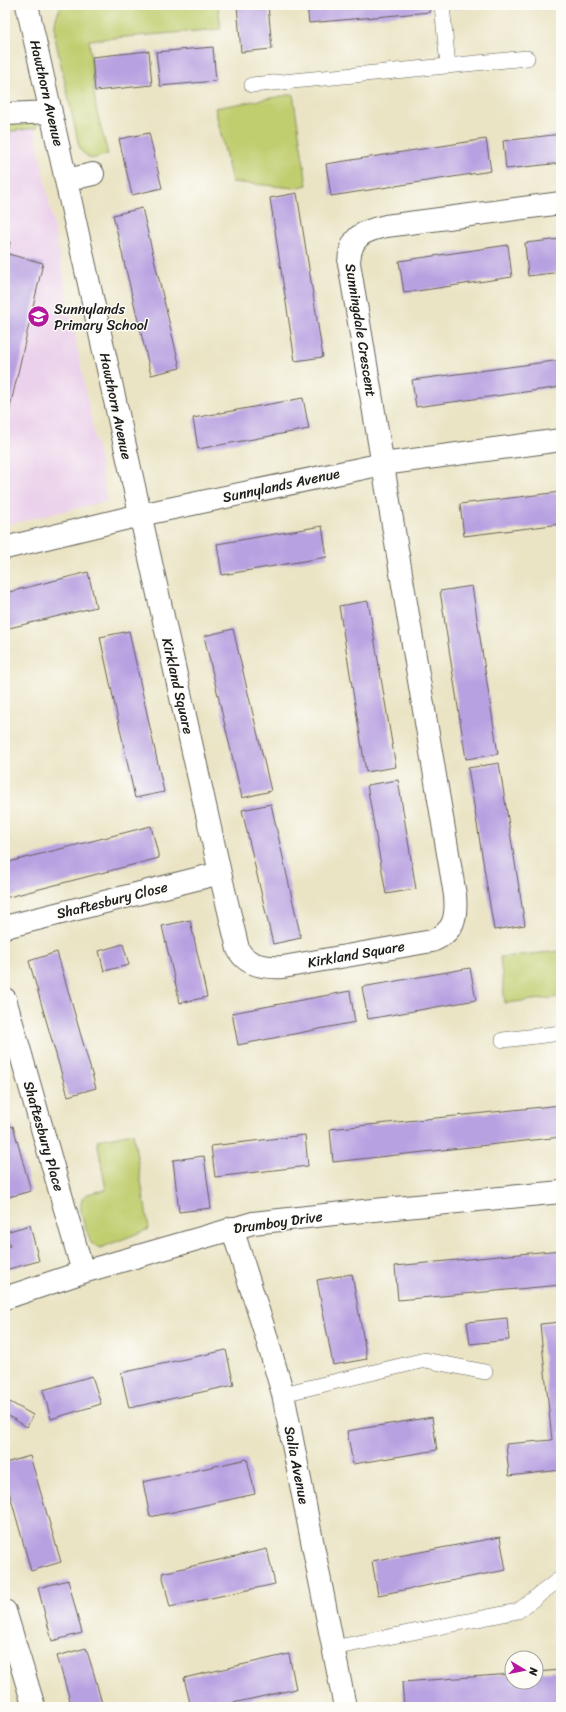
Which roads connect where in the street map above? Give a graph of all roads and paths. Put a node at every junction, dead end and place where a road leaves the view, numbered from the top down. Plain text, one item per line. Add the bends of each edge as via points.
1 (27, 5) edge
2 (442, 5) edge
3 (527, 58) dead end
4 (448, 66) junction
5 (252, 85) dead end
6 (51, 112) junction
7 (5, 114) edge
8 (93, 174) dead end
9 (67, 180) junction
10 (561, 203) edge
11 (561, 440) edge
12 (383, 464) junction
13 (140, 515) junction
14 (5, 548) edge
15 (220, 873) junction
16 (5, 927) edge
17 (5, 999) edge
18 (561, 1033) edge
19 (503, 1040) dead end
20 (561, 1192) edge
21 (232, 1228) junction
22 (83, 1272) junction
23 (5, 1298) edge
24 (486, 1372) dead end
25 (283, 1394) junction
26 (561, 1578) edge
27 (5, 1612) edge
28 (333, 1648) junction
29 (34, 1707) edge
30 (345, 1707) edge

1 - 6 street, Hawthorn Avenue
2 - 4 lane
3 - 4 lane
4 - 5 lane
6 - 7 street
6 - 9 street, Hawthorn Avenue
8 - 9 street
9 - 13 street, Hawthorn Avenue
10 - 12 street, Sunningdale Crescent via 386,226 363,233 356,239 350,251 349,263
11 - 12 street, Sunnylands Avenue
12 - 13 street, Sunnylands Avenue
12 - 15 street, Kirkland Square via 455,895 453,925 445,935 427,942 283,967 263,966 251,963 240,953
13 - 14 street, Sunnylands Avenue
13 - 15 street, Kirkland Square
15 - 16 street, Shaftesbury Close
17 - 22 street, Shaftesbury Place
18 - 19 lane
20 - 21 street, Drumboy Drive via 343,1213 253,1223
21 - 22 street, Drumboy Drive
21 - 25 street, Salia Avenue
22 - 23 street, Drumboy Drive
24 - 25 lane via 425,1360
25 - 28 street, Salia Avenue
26 - 28 lane via 518,1611
27 - 29 street
28 - 30 street, Salia Avenue

